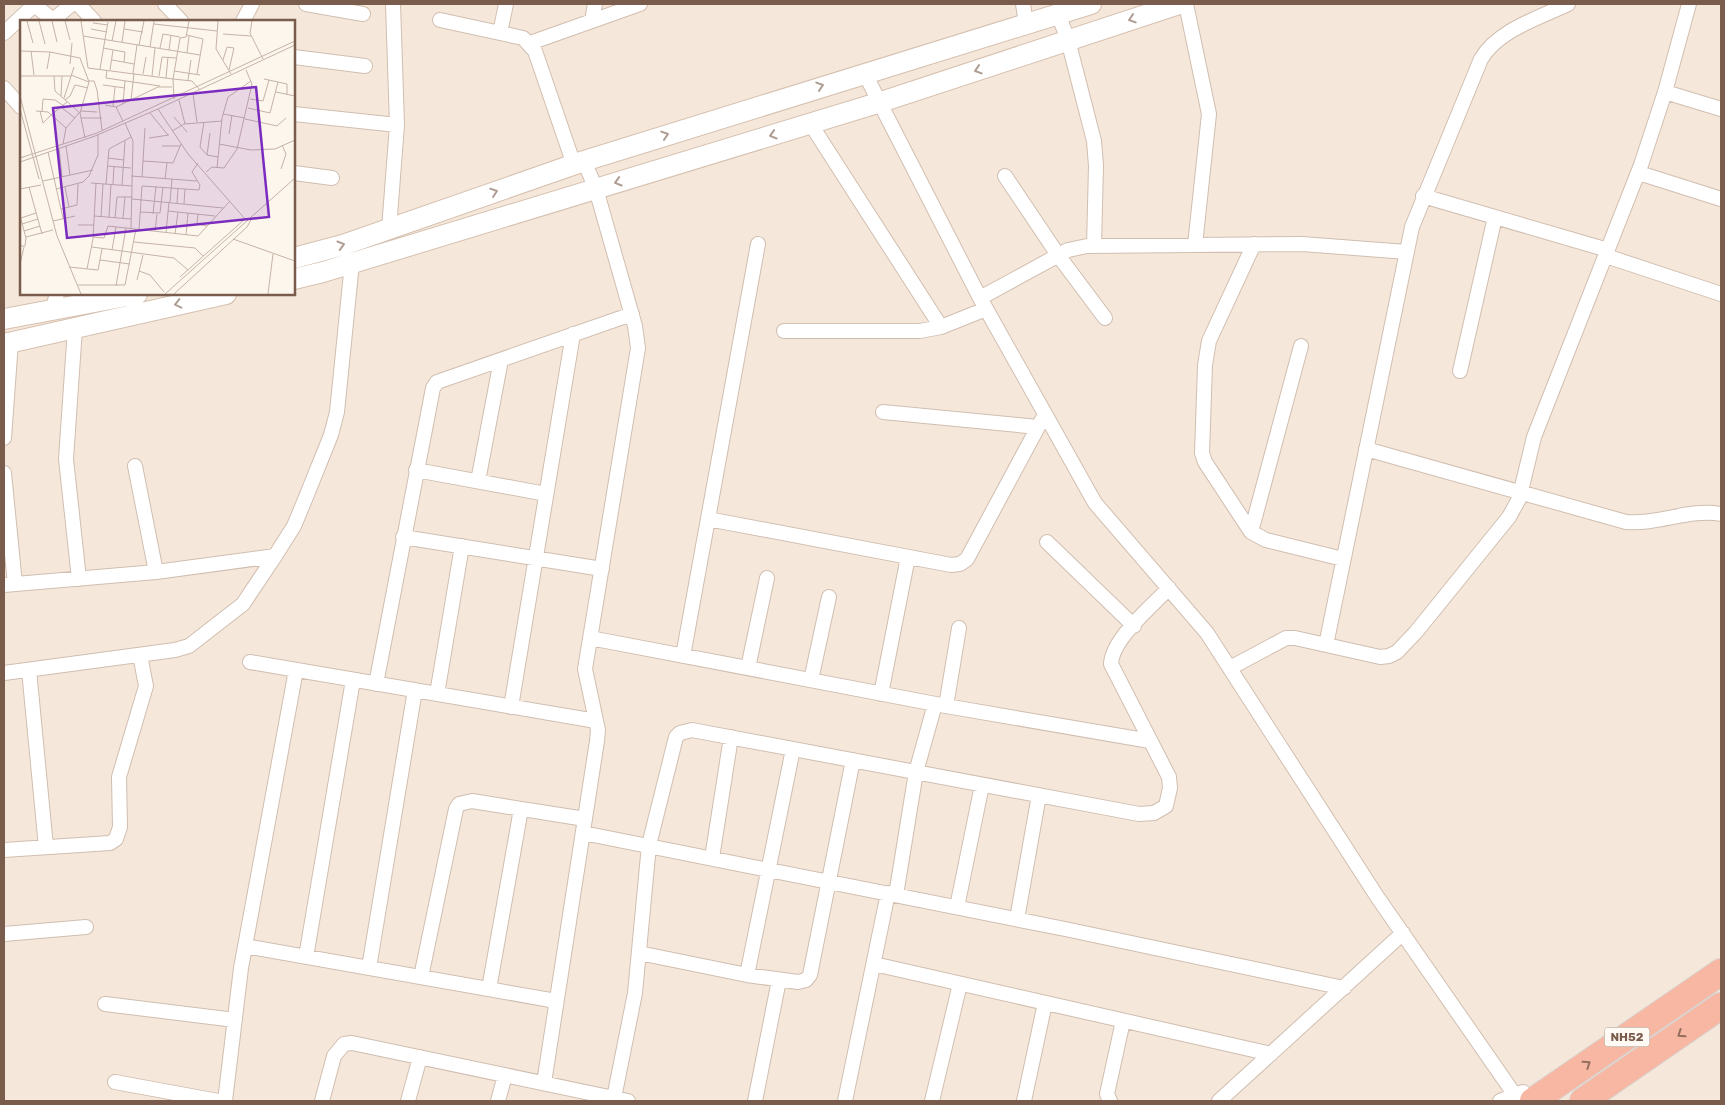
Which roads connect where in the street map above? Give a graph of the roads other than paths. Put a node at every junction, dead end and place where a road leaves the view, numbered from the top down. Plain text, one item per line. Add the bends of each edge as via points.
1 (72, 4) edge
2 (78, 4) edge
3 (165, 4) edge
4 (252, 4) edge
5 (306, 4) edge
6 (393, 4) edge
7 (506, 4) edge
8 (595, 4) edge
9 (640, 4) edge
10 (1023, 4) edge
11 (1092, 4) edge
12 (1179, 4) edge
13 (1186, 4) edge
14 (1568, 4) edge
15 (1688, 4) edge
16 (363, 14) dead end
17 (1058, 14) junction
18 (93, 20) edge
19 (180, 20) edge
20 (244, 20) edge
21 (440, 20) dead end
22 (592, 21) junction
23 (1026, 24) junction
24 (4, 33) edge
25 (500, 33) junction
26 (1068, 40) junction
27 (530, 43) junction
28 (295, 57) edge
29 (365, 66) dead end
30 (864, 72) junction
31 (4, 88) edge
32 (1665, 92) junction
33 (881, 102) junction
34 (20, 106) edge
35 (1721, 110) edge
36 (295, 114) edge
37 (810, 123) junction
38 (397, 125) junction
39 (579, 163) junction
40 (295, 173) edge
41 (1639, 173) junction
42 (1005, 176) dead end
43 (332, 178) dead end
44 (596, 188) junction
45 (1423, 196) junction
46 (1721, 200) edge
47 (1495, 217) junction
48 (389, 229) junction
49 (758, 244) dead end
50 (1254, 244) junction
51 (1195, 245) junction
52 (1094, 246) junction
53 (1406, 252) junction
54 (1607, 252) junction
55 (1058, 255) junction
56 (295, 258) edge
57 (352, 263) junction
58 (295, 278) edge
59 (1721, 294) edge
60 (127, 295) edge
61 (222, 295) edge
62 (55, 302) edge
63 (983, 303) junction
64 (32, 314) junction
65 (632, 314) junction
66 (1105, 318) dead end
67 (4, 319) edge
68 (941, 327) junction
69 (76, 328) junction
70 (784, 331) dead end
71 (573, 334) junction
72 (36, 337) junction
73 (7, 343) edge
74 (1301, 346) dead end
75 (501, 360) junction
76 (1460, 372) dead end
77 (883, 412) dead end
78 (1041, 420) junction
79 (4, 438) edge
80 (1366, 449) junction
81 (135, 466) dead end
82 (416, 470) junction
83 (4, 472) edge
84 (478, 481) junction
85 (1521, 492) junction
86 (546, 494) junction
87 (1721, 514) edge
88 (708, 519) junction
89 (1251, 532) junction
90 (403, 537) junction
91 (1047, 542) dead end
92 (462, 546) junction
93 (275, 556) junction
94 (908, 557) junction
95 (536, 558) junction
96 (1343, 559) junction
97 (602, 569) junction
98 (156, 572) junction
99 (767, 578) dead end
100 (79, 579) junction
101 (9, 585) edge
102 (1169, 588) junction
103 (829, 597) dead end
104 (1134, 626) junction
105 (959, 628) dead end
106 (590, 638) junction
107 (1326, 645) junction
108 (140, 655) junction
109 (683, 656) junction
110 (250, 662) dead end
111 (748, 668) junction
112 (1230, 668) junction
113 (28, 670) junction
114 (296, 670) junction
115 (4, 673) edge
116 (353, 680) junction
117 (811, 680) junction
118 (376, 684) junction
119 (415, 690) junction
120 (437, 694) junction
121 (881, 694) junction
122 (940, 705) junction
123 (511, 707) junction
124 (596, 721) junction
125 (731, 737) junction
126 (1150, 741) junction
127 (793, 749) junction
128 (853, 760) junction
129 (916, 772) junction
130 (982, 785) junction
131 (1039, 796) junction
132 (521, 809) junction
133 (584, 826) junction
134 (649, 845) junction
135 (46, 847) junction
136 (4, 850) edge
137 (712, 858) junction
138 (768, 869) junction
139 (828, 881) junction
140 (892, 894) junction
141 (957, 908) junction
142 (1017, 920) junction
143 (86, 927) dead end
144 (1403, 933) junction
145 (4, 934) edge
146 (245, 946) junction
147 (638, 953) junction
148 (306, 957) junction
149 (874, 964) junction
150 (369, 968) junction
151 (1721, 972) edge
152 (747, 975) junction
153 (421, 977) junction
154 (779, 980) junction
155 (960, 984) junction
156 (1344, 988) junction
157 (489, 989) junction
158 (556, 1001) junction
159 (105, 1004) dead end
160 (1045, 1004) junction
161 (1721, 1006) edge
162 (235, 1020) junction
163 (1123, 1021) junction
164 (1270, 1054) junction
165 (420, 1057) junction
166 (505, 1075) junction
167 (115, 1082) dead end
168 (544, 1083) junction
169 (588, 1097) edge
170 (614, 1098) junction
171 (1522, 1099) edge
172 (218, 1101) edge
173 (225, 1101) edge
174 (322, 1101) edge
175 (408, 1101) edge
176 (498, 1101) edge
177 (628, 1101) edge
178 (755, 1101) edge
179 (845, 1101) edge
180 (932, 1101) edge
181 (1024, 1101) edge
182 (1110, 1101) edge
183 (1219, 1101) edge
184 (1500, 1101) edge
185 (1583, 1101) edge

1 - 24 street via 53,20 32,6
2 - 18 street
3 - 19 street
4 - 20 street
5 - 16 street
6 - 38 street
7 - 25 street
8 - 22 street
9 - 22 street
10 - 23 street
11 - 17 street
12 -> 26 street
13 - 51 street via 1209,114
14 - 45 street via 1488,46
15 - 32 street
17 - 23 street
17 - 26 street
21 - 25 street
22 - 27 street
23 - 30 street
25 - 27 street via 523,38
26 -> 33 street
26 - 52 street via 1094,142
27 - 39 street
28 - 29 street
30 - 33 street
39 -> 30 street
31 - 34 street
32 - 35 street
32 - 41 street
33 - 37 street
33 - 63 street
36 - 38 street
37 -> 44 street
37 - 68 street
38 - 48 street
39 - 44 street
48 -> 39 street
40 - 43 street
41 - 46 street
41 - 54 street
42 - 55 street
44 - 57 street
44 - 65 street
45 - 47 street
45 - 53 street
47 - 54 street
47 - 76 street
56 -> 48 street
49 - 88 street
50 - 51 street
50 - 53 street via 1302,244
50 - 89 street via 1209,341 1200,442 1204,462
51 - 52 street
52 - 55 street via 1077,247
53 - 80 street
54 - 59 street
54 - 85 street via 1534,437
55 - 63 street
55 - 66 street
57 - 58 street
57 - 93 street via 335,420 294,526
60 - 62 street
61 -> 69 street
62 - 64 street
63 - 68 street
63 - 78 street
64 - 67 street
64 - 72 street
65 - 71 street
65 - 97 street via 638,348
68 - 70 street via 920,331
69 - 72 street
69 - 100 street via 66,458
71 - 75 street
71 - 86 street
72 - 73 street
73 - 79 street
74 - 89 street
75 - 82 street via 437,382
75 - 84 street
77 - 78 street
78 - 94 street via 967,559 951,565
78 - 102 street via 1095,503
80 - 85 street
80 - 96 street
81 - 98 street
82 - 84 street
82 - 90 street
83 - 101 street
84 - 86 street
85 - 87 street via 1626,522 1646,523 1705,512
85 - 107 street via 1509,517 1397,652 1380,657
86 - 95 street
88 - 94 street
88 - 109 street
89 - 96 street via 1266,540
90 - 92 street
90 - 118 street
91 - 104 street
92 - 95 street
92 - 120 street
93 - 98 street
93 - 108 street via 243,604 189,646
94 - 121 street
95 - 97 street
95 - 123 street
96 - 107 street
97 - 106 street
98 - 100 street
99 - 111 street
100 - 101 street
102 - 104 street
102 - 112 street via 1207,633
103 - 117 street
104 - 126 street via 1116,645 1111,664
105 - 122 street
106 - 109 street
106 - 124 street via 586,677
107 - 112 street via 1286,638
108 - 113 street
108 - 135 street via 146,686 119,777 120,827 116,839 110,843
109 - 111 street
110 - 114 street
111 - 117 street
112 - 144 street
113 - 115 street
113 - 135 street
114 - 116 street
114 - 146 street
116 - 118 street
116 - 148 street
117 - 121 street
118 - 119 street
119 - 120 street
119 - 150 street
120 - 123 street
121 - 122 street
122 - 126 street
122 - 129 street
123 - 124 street
124 - 133 street via 597,741
125 - 127 street
125 - 134 street via 692,730 680,732 676,737
125 - 137 street
126 - 131 street via 1169,777 1170,788 1166,806 1154,813 1139,814
127 - 128 street
127 - 138 street
128 - 129 street
128 - 139 street
129 - 130 street
129 - 140 street
130 - 131 street
130 - 141 street
131 - 142 street
132 - 133 street
132 - 153 street via 466,801 456,809
132 - 157 street
133 - 134 street
133 - 158 street
134 - 137 street
134 - 147 street
135 - 136 street
137 - 138 street
138 - 139 street
138 - 152 street
139 - 140 street
139 - 154 street via 810,975 798,982
140 - 141 street
140 - 149 street
141 - 142 street
142 - 156 street
143 - 145 street
144 - 156 street
144 - 171 street
146 - 148 street
146 - 162 street
147 - 152 street
147 - 170 street via 634,993
148 - 150 street
149 - 155 street
149 - 179 street
150 - 153 street
171 -> 151 highway, NH52 via 1558,1084
152 - 154 street
153 - 157 street
154 - 178 street
155 - 160 street
155 - 180 street
156 - 164 street
157 - 158 street
158 - 168 street
159 - 162 street
160 - 163 street
160 - 181 street
161 -> 185 highway, NH52
162 - 173 street
163 - 164 street
163 - 182 street via 1107,1094
164 - 183 street
165 - 166 street
165 - 174 street via 344,1044 334,1056
165 - 175 street
166 - 168 street
166 - 176 street
167 - 172 street
168 - 169 street
169 - 170 street
170 - 177 street
171 - 184 street

